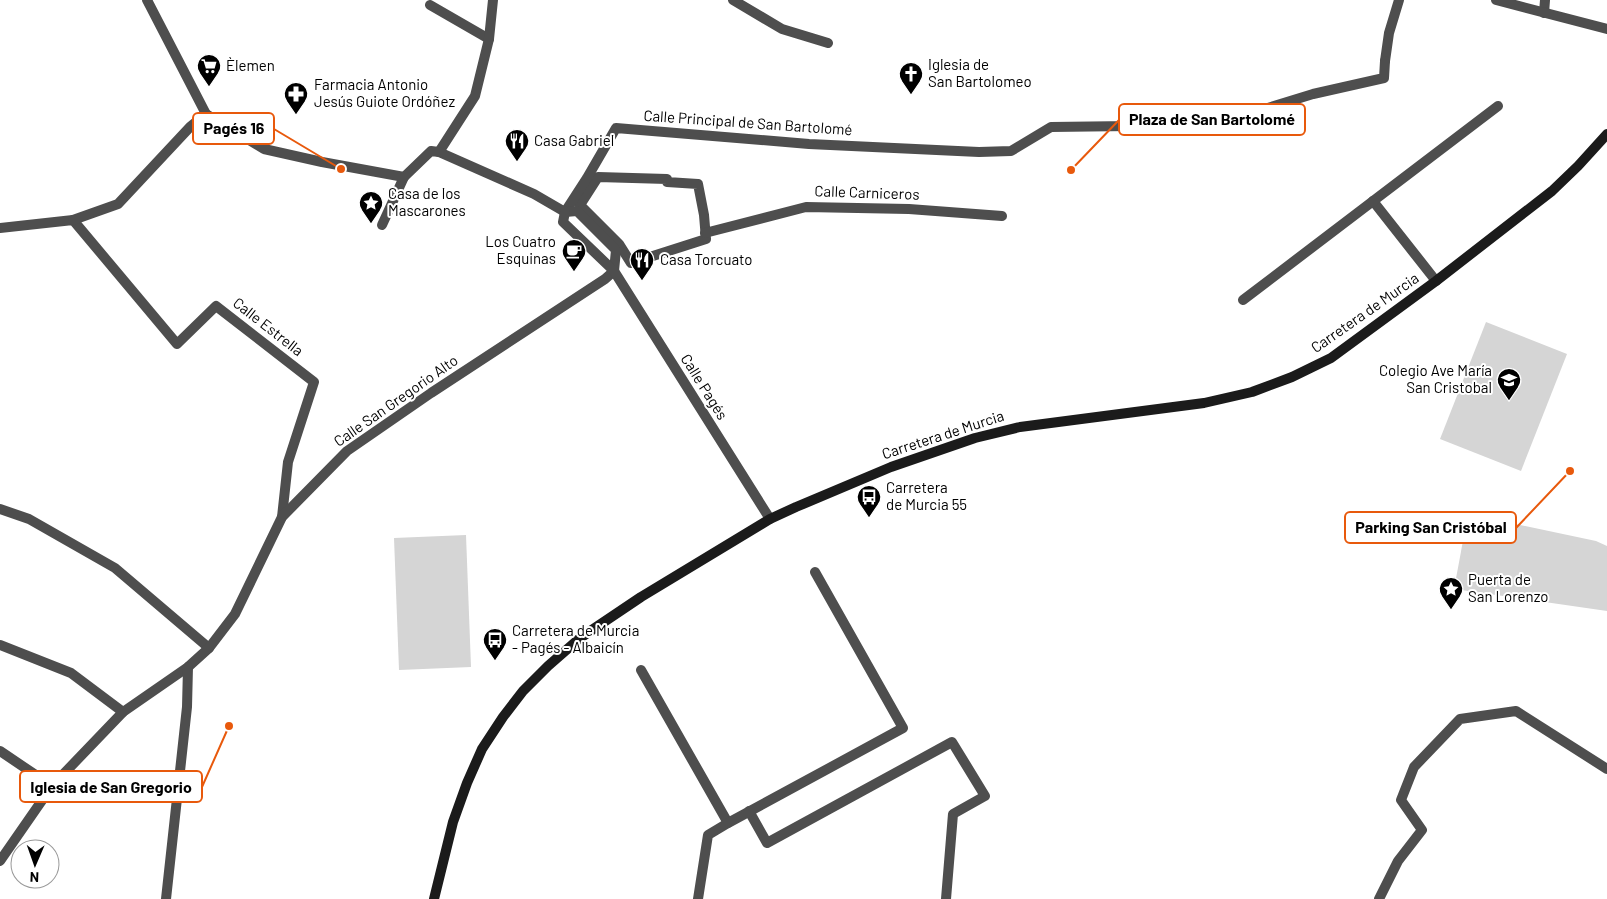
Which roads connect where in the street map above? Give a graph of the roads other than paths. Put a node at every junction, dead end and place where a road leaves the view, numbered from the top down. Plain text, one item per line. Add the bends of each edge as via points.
1 (147, 0) edge
2 (493, 0) edge
3 (733, 0) edge
4 (1399, 0) edge
5 (1496, 0) edge
6 (1545, 0) edge
7 (430, 5) dead end
8 (1544, 13) junction
9 (1607, 29) edge
10 (489, 39) junction
11 (828, 43) dead end
12 (1498, 106) dead end
13 (206, 114) junction
14 (1607, 134) edge
15 (439, 152) junction
16 (404, 177) junction
17 (1373, 201) junction
18 (565, 212) junction
19 (1002, 216) dead end
20 (73, 220) junction
21 (382, 225) dead end
22 (0, 228) edge
23 (705, 232) junction
24 (614, 271) junction
25 (1436, 281) junction
26 (1243, 300) dead end
27 (0, 509) edge
28 (282, 517) junction
29 (770, 520) junction
30 (815, 572) dead end
31 (0, 645) edge
32 (209, 648) junction
33 (188, 667) junction
34 (641, 670) dead end
35 (123, 712) junction
36 (0, 751) edge
37 (1607, 769) edge
38 (52, 786) junction
39 (749, 811) junction
40 (728, 822) junction
41 (0, 861) edge
42 (166, 899) edge
43 (434, 899) edge
44 (698, 899) edge
45 (946, 899) edge
46 (1379, 899) edge

1 - 13 street
2 - 10 street
3 - 11 street via 782,29
4 - 18 street, Calle Principal de San Bartolomé via 1389,33 1384,78 1313,94 1248,114 1130,126 1051,127 1011,151 977,152 809,144 616,128
5 - 8 street
6 - 8 street
7 - 10 street
8 - 9 street
10 - 15 street via 475,96
12 - 17 street
13 - 16 street via 264,149
13 - 20 street via 190,126 118,204
14 - 25 main road, Carretera de Murcia via 1552,190
15 - 16 street via 431,151
15 - 18 street via 534,194
16 - 21 street
17 - 25 street
17 - 26 street
18 - 24 street, Calle Pagés via 564,222
18 - 24 street via 577,211 616,250
19 - 23 street, Calle Carniceros via 806,206
20 - 22 street
20 - 28 street, Calle Estrella via 177,344 216,306 314,382 288,462
23 - 23 street via 698,184 667,182 667,179 598,176 580,206 619,244 631,263 706,239
24 - 28 street, Calle San Gregorio Alto via 347,451
24 - 29 street, Calle Pagés
25 - 29 main road, Carretera de Murcia via 1331,358 1292,378 1252,392 1204,403 1020,426 975,438 891,467
27 - 32 street via 29,519 114,568
28 - 32 street, Calle San Gregorio Alto via 235,614
29 - 43 main road, Carretera de Murcia via 641,597 580,638 522,692 482,749 467,783 453,822
30 - 39 street via 903,728
31 - 35 street via 71,674
32 - 33 street, Calle San Gregorio Alto
33 - 35 street, Calle San Gregorio Alto
33 - 42 street
34 - 40 street
35 - 38 street, Calle San Gregorio Alto
36 - 38 street
37 - 46 street via 1516,711 1460,718 1414,767 1401,800 1422,830 1398,861
38 - 41 street, Calle San Gregorio Alto
39 - 40 street
39 - 45 street via 767,843 952,742 985,796 953,814
40 - 44 street via 708,836

